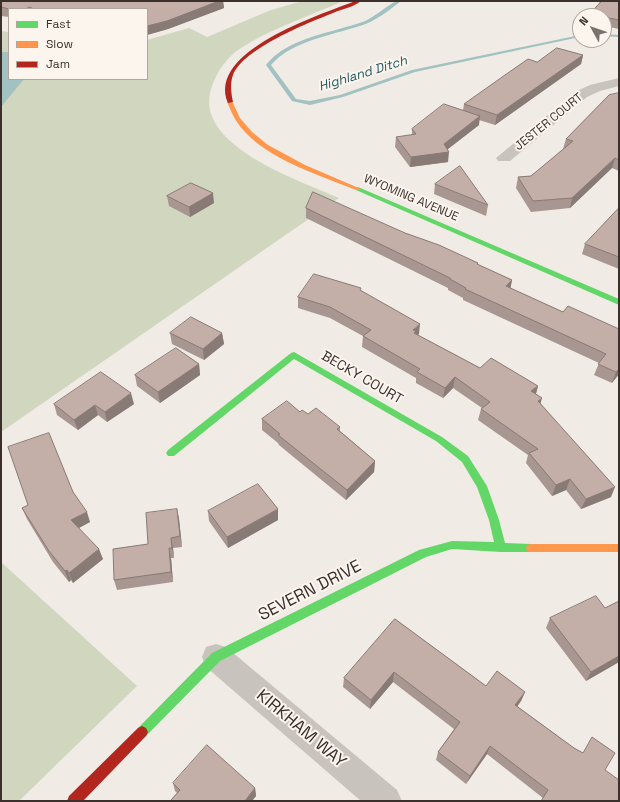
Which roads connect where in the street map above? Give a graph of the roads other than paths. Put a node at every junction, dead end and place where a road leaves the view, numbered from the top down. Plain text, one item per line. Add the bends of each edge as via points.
1 (359, 1) edge
2 (619, 82) edge
3 (504, 158) dead end
4 (619, 302) edge
5 (172, 453) dead end
6 (501, 548) junction
7 (619, 548) edge
8 (216, 657) junction
9 (74, 801) edge
10 (386, 801) edge

1 - 4 street, WYOMING AVENUE via 259,47 233,71 229,93 231,107 248,132 282,156
2 - 3 street, JESTER COURT via 582,94
5 - 6 street, BECKY COURT via 294,355 439,439 465,459 482,486
6 - 7 street, SEVERN DRIVE
6 - 8 street, SEVERN DRIVE via 452,545 422,552
8 - 9 street, SEVERN DRIVE
8 - 10 street, KIRKHAM WAY

